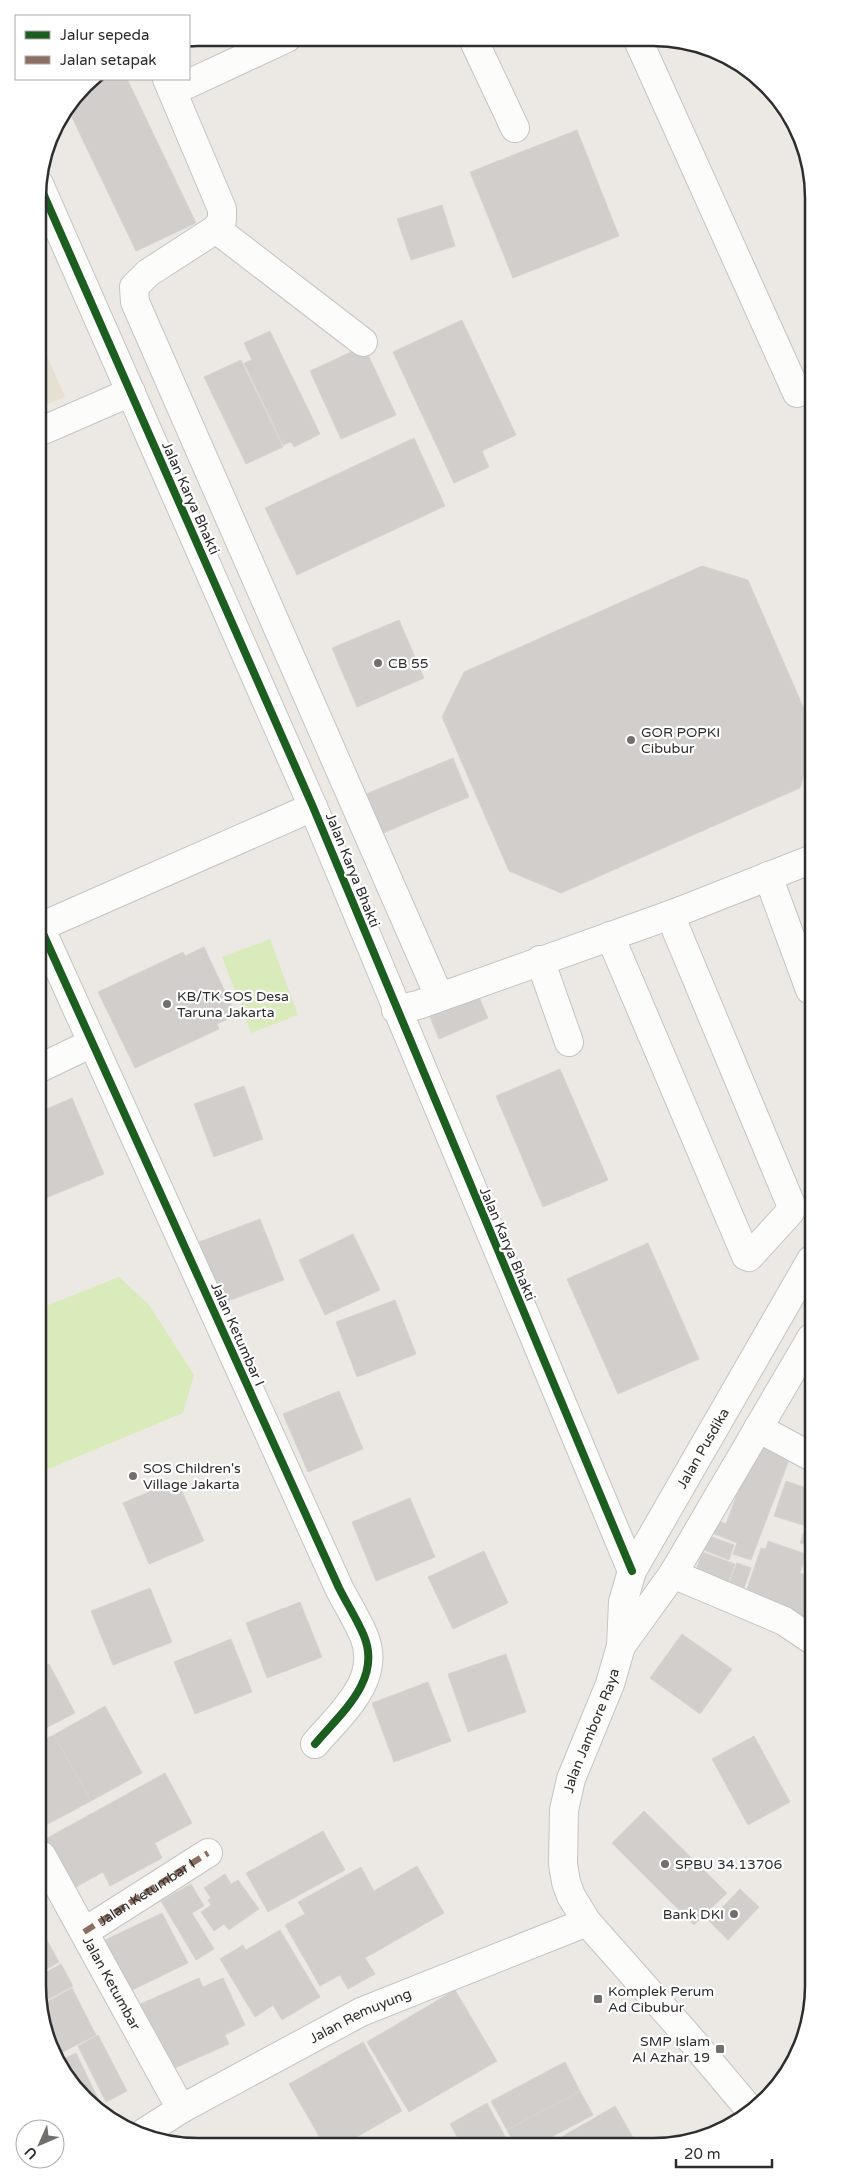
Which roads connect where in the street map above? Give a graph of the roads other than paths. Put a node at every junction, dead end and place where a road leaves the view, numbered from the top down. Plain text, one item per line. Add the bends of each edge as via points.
1 (267, 46) edge
2 (476, 46) edge
3 (641, 46) edge
4 (190, 77) edge
5 (182, 80) edge
6 (170, 85) edge
7 (515, 128) dead end
8 (47, 202) edge
9 (216, 228) junction
10 (363, 342) dead end
11 (131, 392) junction
12 (797, 393) dead end
13 (47, 428) edge
14 (313, 807) junction
15 (805, 862) edge
16 (768, 876) junction
17 (670, 915) junction
18 (47, 924) edge
19 (610, 936) junction
20 (47, 942) edge
21 (540, 960) junction
22 (805, 975) edge
23 (439, 996) junction
24 (396, 1010) junction
25 (569, 1042) dead end
26 (92, 1043) junction
27 (47, 1065) edge
28 (804, 1271) edge
29 (804, 1349) edge
30 (758, 1428) junction
31 (804, 1453) edge
32 (632, 1571) junction
33 (674, 1574) junction
34 (804, 1635) edge
35 (622, 1646) junction
36 (315, 1744) dead end
37 (208, 1853) dead end
38 (46, 1863) edge
39 (587, 1922) junction
40 (84, 1932) junction
41 (746, 2105) edge
42 (181, 2109) junction
43 (148, 2130) edge

1 - 4 street
2 - 7 street
3 - 12 street
5 - 6 street
6 - 9 street via 222,209 222,221
8 - 11 street, Jalan Karya Bhakti
9 - 10 street
9 - 23 street via 148,273 134,286 135,302
11 - 13 street
11 - 14 street, Jalan Karya Bhakti
14 - 18 street
14 - 24 street, Jalan Karya Bhakti
15 - 16 street
16 - 17 street
16 - 22 street
17 - 19 street
17 - 19 street via 792,1207 749,1257
19 - 21 street
20 - 26 street, Jalan Ketumbar I
21 - 23 street
21 - 25 street
23 - 24 street
24 - 32 street, Jalan Karya Bhakti
26 - 27 street
26 - 36 street, Jalan Ketumbar I via 339,1588 364,1636 369,1664 362,1687
28 - 32 street, Jalan Pusdika
29 - 30 street, Jalan Jambore Raya
30 - 31 street
30 - 33 street, Jalan Jambore Raya
32 - 35 street, Jalan Pusdika via 623,1602
33 - 34 street via 784,1621
33 - 35 street, Jalan Jambore Raya
35 - 39 street, Jalan Jambore Raya via 571,1779 564,1810 566,1882
37 - 40 street, Jalan Ketumbar I
38 - 40 street, Jalan Ketumbar
39 - 41 street, Jalan Jambore Raya
39 - 42 street, Jalan Remuyung via 361,2012
40 - 42 street, Jalan Ketumbar
42 - 43 street, Jalan Remuyung

